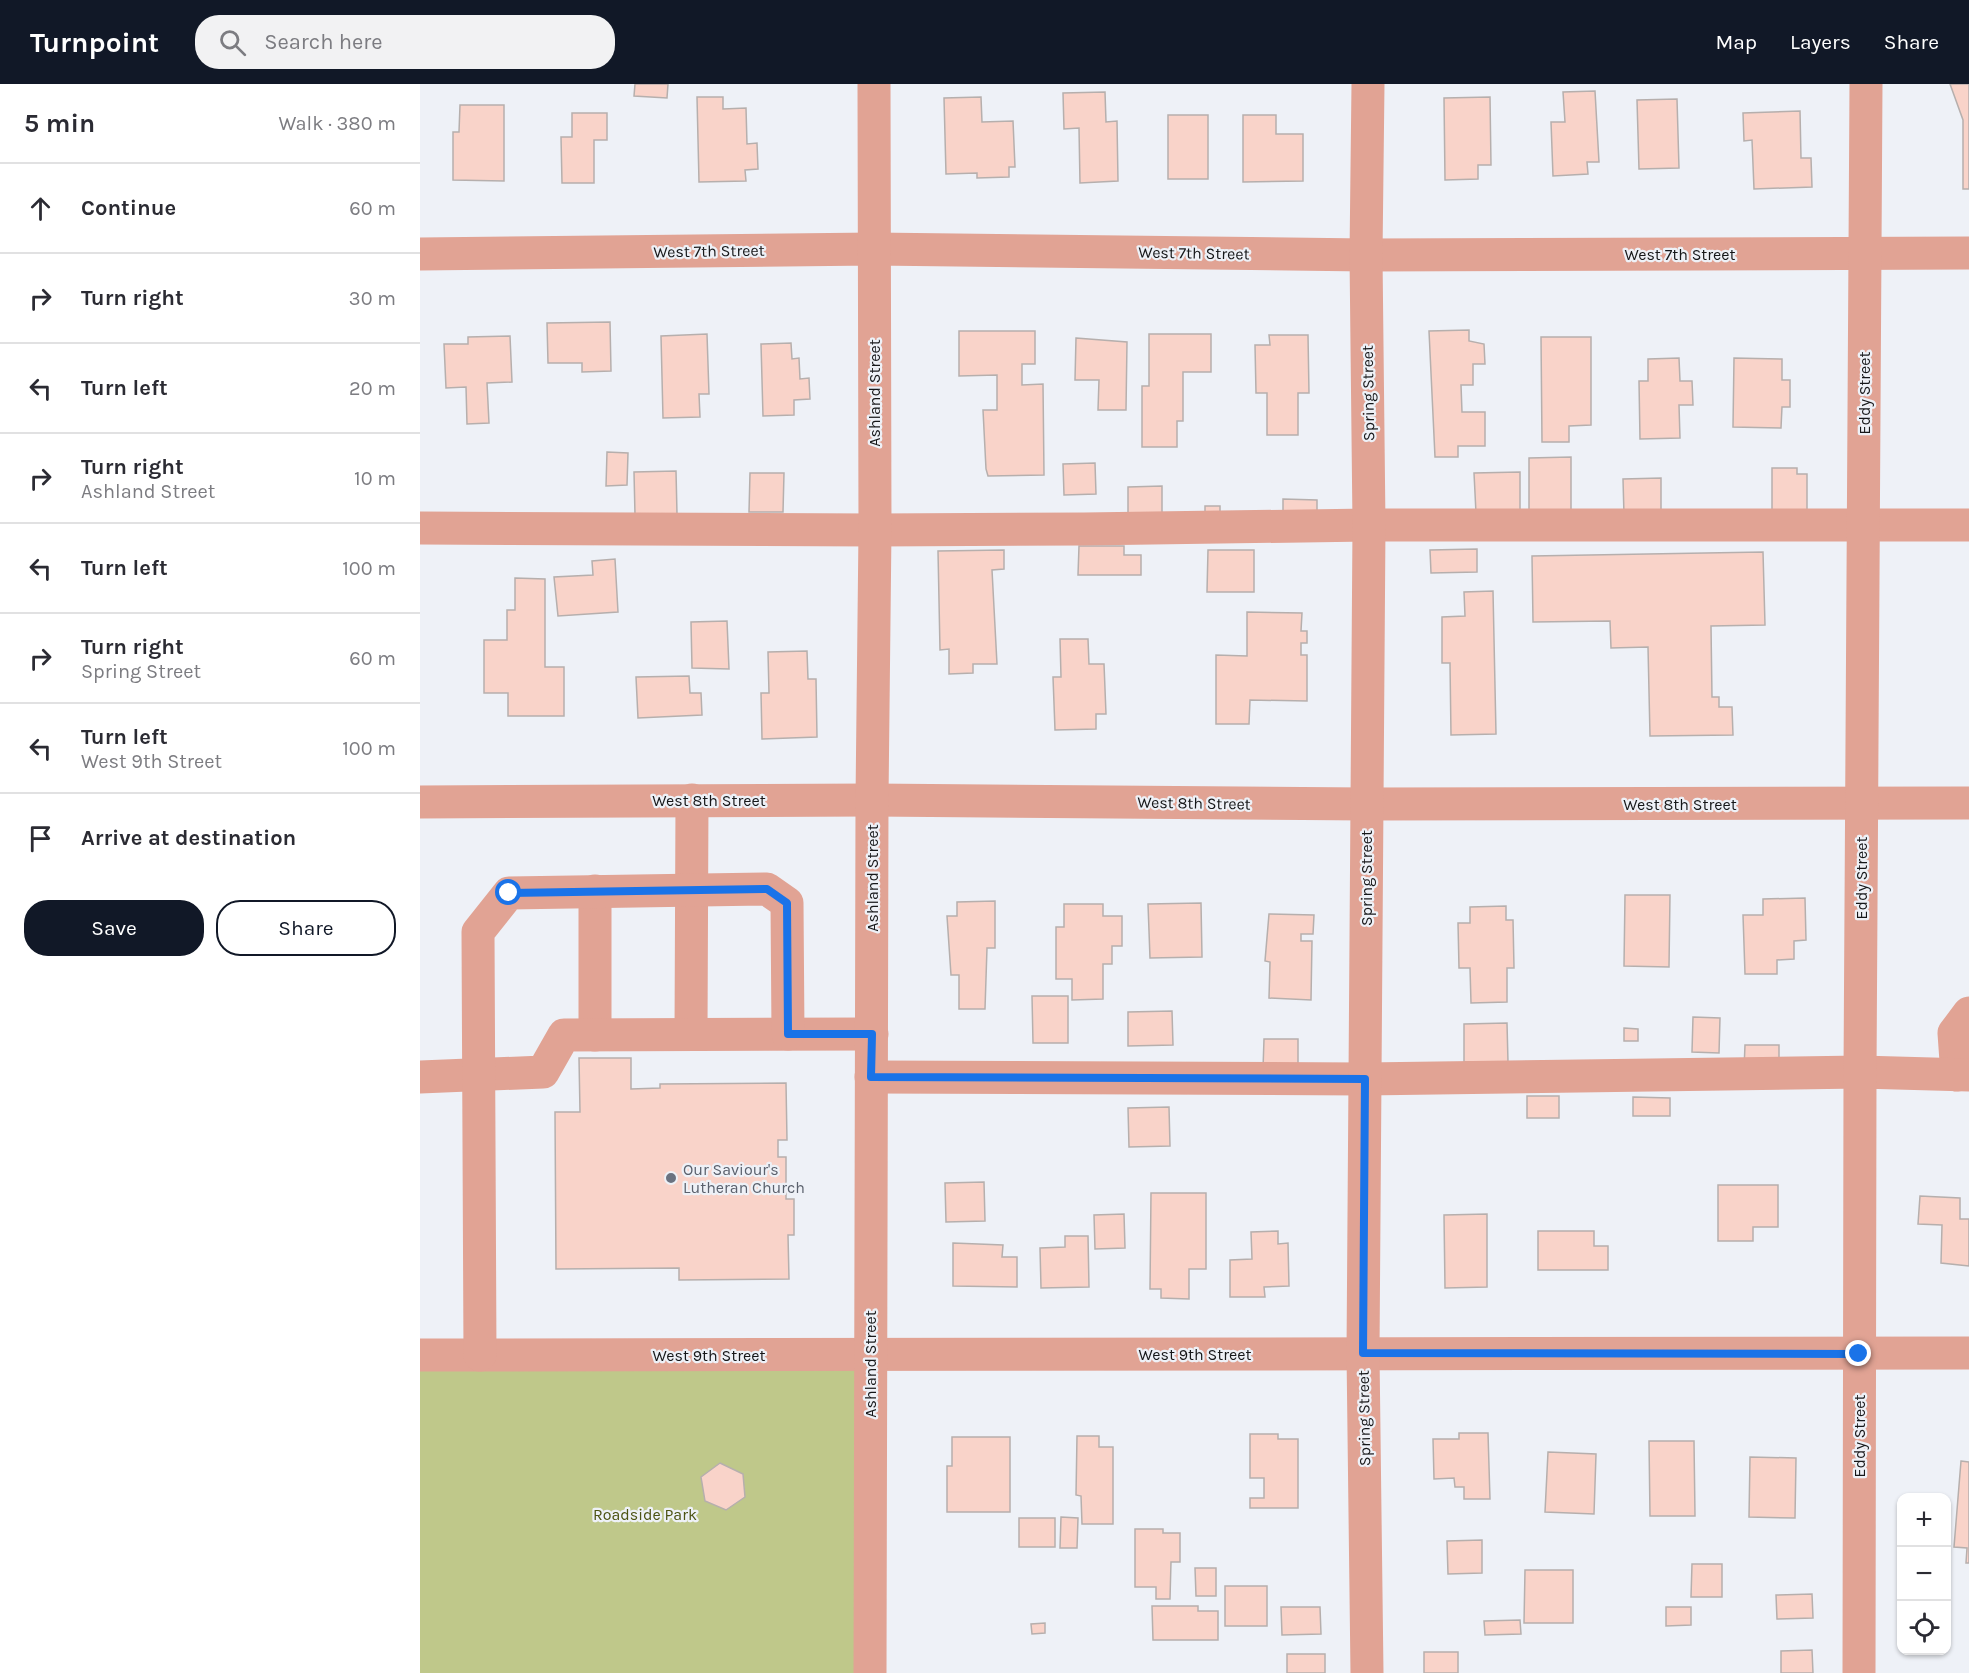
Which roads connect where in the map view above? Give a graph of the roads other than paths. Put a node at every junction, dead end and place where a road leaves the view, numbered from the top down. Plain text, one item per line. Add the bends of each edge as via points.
1 (873, 84) edge
2 (1368, 84) edge
3 (1866, 84) edge
4 (874, 249) junction
5 (1969, 253) edge
6 (420, 254) edge
7 (1865, 254) junction
8 (1366, 255) junction
9 (1369, 525) junction
10 (1863, 525) junction
11 (1969, 525) edge
12 (420, 528) edge
13 (875, 530) junction
14 (692, 800) junction
15 (872, 800) junction
16 (420, 802) edge
17 (1969, 803) edge
18 (1367, 804) junction
19 (1861, 804) junction
20 (690, 889) junction
21 (595, 891) junction
22 (1969, 991) edge
23 (1969, 1013) edge
24 (691, 1034) junction
25 (788, 1034) junction
26 (872, 1034) junction
27 (595, 1035) junction
28 (1860, 1072) junction
29 (478, 1075) junction
30 (1963, 1075) edge
31 (420, 1077) edge
32 (871, 1077) junction
33 (1365, 1079) junction
34 (1363, 1353) junction
35 (1969, 1353) edge
36 (1859, 1354) junction
37 (420, 1355) edge
38 (480, 1355) junction
39 (870, 1355) junction
40 (870, 1673) edge
41 (1367, 1673) edge
42 (1859, 1673) edge

1 - 4 street, Ashland Street
2 - 8 street, Spring Street
3 - 7 street, Eddy Street
4 - 6 street, West 7th Street
4 - 8 street, West 7th Street
4 - 13 street, Ashland Street
5 - 7 street, West 7th Street
7 - 8 street, West 7th Street
7 - 10 street, Eddy Street
8 - 9 street, Spring Street
9 - 10 street
9 - 13 street
9 - 18 street, Spring Street
10 - 11 street
10 - 19 street, Eddy Street
12 - 13 street
13 - 15 street, Ashland Street
14 - 15 street, West 8th Street
14 - 16 street, West 8th Street
14 - 20 street
15 - 18 street, West 8th Street
15 - 26 street, Ashland Street
17 - 19 street, West 8th Street
18 - 19 street, West 8th Street
18 - 33 street, Spring Street
19 - 28 street, Eddy Street
20 - 21 street
20 - 24 street
20 - 25 street via 767,889 787,903
21 - 27 street
21 - 29 street via 509,893 478,932
22 - 23 street
23 - 30 street via 1954,1033
24 - 25 street
24 - 27 street
25 - 26 street
26 - 32 street, Ashland Street
27 - 29 street via 564,1035 543,1072
28 - 30 street
28 - 33 street
28 - 36 street, Eddy Street
29 - 31 street
29 - 38 street
32 - 33 street
32 - 39 street, Ashland Street
33 - 34 street, Spring Street
34 - 36 street, West 9th Street
34 - 39 street, West 9th Street
34 - 41 street, Spring Street
35 - 36 street, West 9th Street
36 - 42 street, Eddy Street
37 - 38 street, West 9th Street
38 - 39 street, West 9th Street
39 - 40 street, Ashland Street

